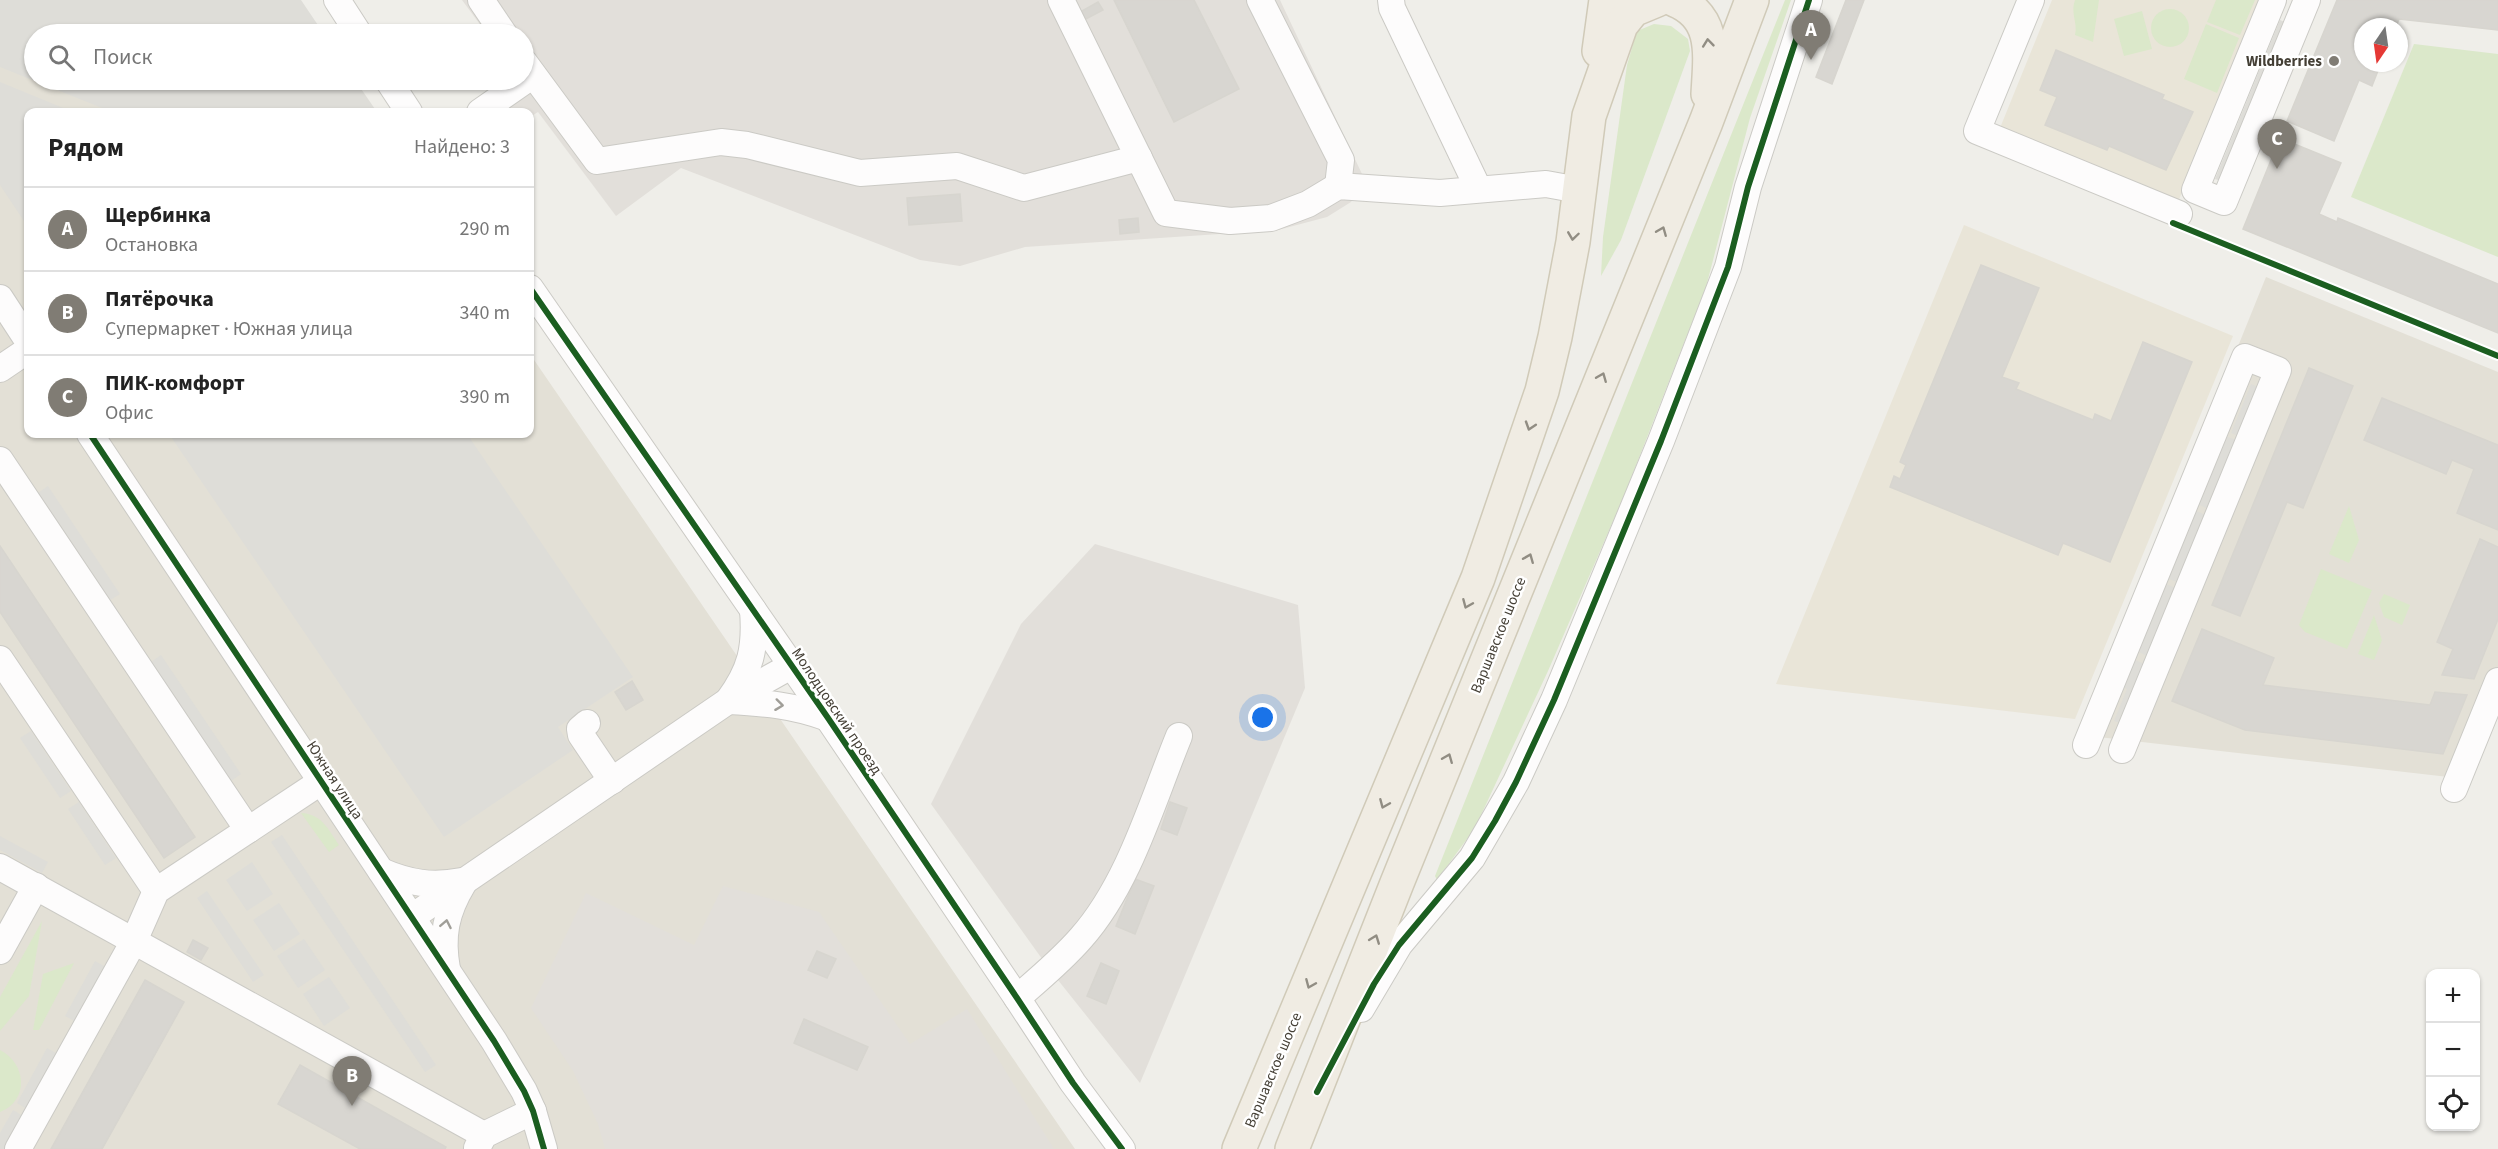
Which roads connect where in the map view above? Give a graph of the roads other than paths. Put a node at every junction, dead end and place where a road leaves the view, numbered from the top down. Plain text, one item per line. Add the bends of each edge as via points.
1 (337, 0) edge
2 (481, 0) edge
3 (1061, 0) edge
4 (1260, 0) edge
5 (1390, 0) edge
6 (1606, 0) edge
7 (1658, 0) edge
8 (1676, 0) edge
9 (1752, 0) edge
10 (1809, 0) edge
11 (2031, 0) edge
12 (2273, 0) edge
13 (2307, 0) edge
14 (353, 24) edge
15 (497, 24) edge
16 (534, 77) edge
17 (395, 90) edge
18 (505, 90) edge
19 (407, 108) edge
20 (484, 108) edge
21 (1589, 116) junction
22 (1706, 122) junction
23 (1139, 158) junction
24 (1338, 186) junction
25 (1478, 188) junction
26 (1579, 190) junction
27 (2179, 214) dead end
28 (534, 294) edge
29 (0, 298) edge
30 (24, 335) edge
31 (24, 353) edge
32 (0, 369) edge
33 (93, 438) edge
34 (0, 460) edge
35 (753, 610) junction
36 (0, 659) edge
37 (791, 666) junction
38 (2498, 681) edge
39 (728, 701) junction
40 (828, 718) junction
41 (587, 723) dead end
42 (1179, 736) dead end
43 (2086, 745) dead end
44 (2122, 750) dead end
45 (322, 781) junction
46 (612, 781) junction
47 (2454, 789) dead end
48 (248, 830) junction
49 (0, 867) edge
50 (381, 871) junction
51 (465, 881) junction
52 (36, 886) junction
53 (156, 891) junction
54 (412, 917) junction
55 (134, 941) junction
56 (0, 951) edge
57 (448, 972) junction
58 (1017, 998) junction
59 (1317, 1092) junction
60 (1262, 1097) junction
61 (532, 1111) junction
62 (480, 1142) edge
63 (18, 1149) edge
64 (544, 1149) edge
65 (1122, 1149) edge
66 (1222, 1149) edge
67 (1239, 1149) edge
68 (1292, 1149) edge

1 - 14 street
2 - 15 street
3 - 23 street
4 - 24 street via 1341,160
5 - 25 street
6 - 21 main road
7 - 21 main road via 1633,9 1622,25
22 -> 8 main road via 1710,61 1707,32 1700,16
9 - 22 main road, Варшавское шоссе
10 - 59 street via 1748,187 1728,267 1661,441 1549,710 1495,821 1472,858 1399,945
11 - 27 street via 1977,131
12 - 13 street via 2195,190 2224,202
16 - 23 street via 597,161 721,142 860,173 957,166 1024,188
17 - 19 street
18 - 20 street
21 - 26 main road, Варшавское шоссе
59 -> 22 main road, Варшавское шоссе via 1397,883
23 - 24 street via 1166,213 1230,222 1271,218 1308,204
24 - 25 street via 1440,193
25 - 26 street via 1546,184
26 -> 60 main road, Варшавское шоссе via 1555,337 1542,391 1509,490 1478,578
28 - 35 street, Молодцовский проезд
29 - 30 street
31 - 32 street
33 - 45 street, Южная улица
34 - 48 street
35 - 37 street, Молодцовский проезд
35 - 39 street via 752,656 741,684
36 - 53 street
37 - 39 street
37 - 40 street, Молодцовский проезд
38 - 47 street
39 -> 40 street via 777,704
39 - 46 street
40 - 58 street, Молодцовский проезд
41 - 46 street via 580,729 581,735
42 - 58 street via 1125,870 1106,903 1082,938
43 - 44 street via 2245,357 2278,370
45 - 48 street
45 - 50 street, Южная улица
46 - 51 street
48 - 53 street
49 - 52 street
50 - 51 street via 422,884
50 - 54 street, Южная улица
51 - 54 street
57 -> 51 street via 445,924
52 - 55 street
52 - 56 street
53 - 55 street
54 - 57 street, Южная улица
55 - 62 street
55 - 63 street
57 - 61 street, Южная улица via 494,1041
58 - 65 street, Молодцовский проезд via 1072,1083
59 - 68 main road, Варшавское шоссе
60 - 66 street
60 - 67 main road, Варшавское шоссе
61 - 62 street
61 - 64 street, Южная улица

